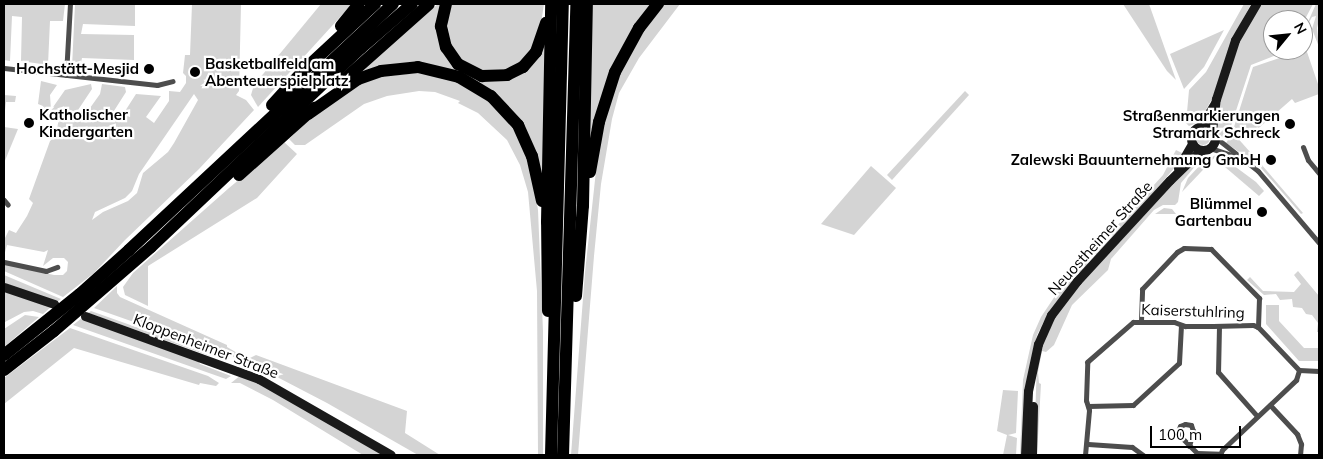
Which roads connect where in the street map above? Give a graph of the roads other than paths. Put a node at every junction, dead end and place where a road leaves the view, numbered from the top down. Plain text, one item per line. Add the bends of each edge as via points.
1 (70, 4) edge
2 (359, 4) edge
3 (375, 4) edge
4 (393, 4) edge
5 (412, 4) edge
6 (429, 4) edge
7 (446, 4) edge
8 (551, 4) edge
9 (563, 4) edge
10 (576, 4) edge
11 (587, 4) edge
12 (658, 4) edge
13 (1256, 4) edge
14 (4, 68) edge
15 (304, 70) junction
16 (66, 75) junction
17 (173, 81) dead end
18 (1216, 99) junction
19 (308, 114) junction
20 (277, 120) junction
21 (1201, 126) junction
22 (267, 130) junction
23 (1214, 134) junction
24 (1192, 144) junction
25 (1302, 146) dead end
26 (1206, 149) junction
27 (1240, 158) junction
28 (1319, 173) edge
29 (1170, 180) junction
30 (4, 200) edge
31 (8, 205) dead end
32 (583, 206) junction
33 (547, 222) junction
34 (1319, 243) edge
35 (4, 262) edge
36 (57, 267) dead end
37 (4, 286) edge
38 (54, 304) dead end
39 (85, 316) dead end
40 (1141, 321) junction
41 (1181, 324) junction
42 (1219, 326) junction
43 (1258, 327) junction
44 (4, 355) edge
45 (566, 355) junction
46 (4, 370) edge
47 (1299, 370) junction
48 (1319, 371) edge
49 (1032, 372) junction
50 (554, 379) junction
51 (1270, 405) junction
52 (1088, 406) junction
53 (1257, 416) junction
54 (1088, 444) junction
55 (1189, 446) dead end
56 (391, 455) edge
57 (551, 455) edge
58 (563, 455) edge
59 (1026, 455) edge
60 (1032, 455) edge
61 (1085, 455) edge
62 (1143, 455) edge
63 (1220, 455) edge
64 (1300, 455) edge

1 - 16 street
2 - 15 highway
3 - 15 highway
4 - 20 highway
5 - 20 highway
6 - 19 highway
7 - 8 highway via 442,33 451,57 471,73 491,78 512,73 531,59 541,41
8 - 33 highway
9 - 50 highway
10 - 45 highway
11 - 32 highway
12 - 32 highway via 623,54 607,91
13 - 18 main road, Neuostheimer Straße via 1235,40
14 - 16 street
15 - 20 highway
16 - 17 street via 156,85
18 - 21 main road, Neuostheimer Straße
18 - 23 main road, Neuostheimer Straße
19 - 20 highway
19 - 33 highway via 358,79 381,71 424,68 464,79 497,101 522,132 535,166
20 - 22 highway
20 - 22 highway
21 - 23 main road
21 - 24 main road, Neuostheimer Straße via 1192,133
22 - 44 highway via 224,161 80,294
22 - 46 highway via 223,188 212,190 92,299
23 - 26 main road, Neuostheimer Straße
23 - 27 street
24 - 26 main road
24 - 29 main road, Neuostheimer Straße
25 - 28 street
26 - 27 street
26 - 29 main road, Neuostheimer Straße
27 - 34 street via 1258,171
29 - 49 main road, Neuostheimer Straße via 1057,306 1040,336
30 - 31 street
32 - 45 highway via 574,322
33 - 50 highway via 549,350
35 - 36 street via 46,271
37 - 38 main road
39 - 56 main road, Kloppenheimer Straße via 259,379
40 - 41 street, Kaiserstuhlring
40 - 43 street via 1142,289 1177,252 1184,248 1211,249 1259,298
40 - 52 street, Kaiserstuhlring via 1127,325 1088,362
41 - 42 street, Kaiserstuhlring
41 - 52 street via 1179,363 1133,405
42 - 43 street, Kaiserstuhlring
42 - 53 street via 1218,372
43 - 47 street, Kaiserstuhlring
45 - 58 highway
47 - 48 street
47 - 51 street via 1296,380
49 - 59 main road, Neuostheimer Straße via 1027,399
49 - 60 main road, Neuostheimer Straße
50 - 57 highway
51 - 53 street
51 - 64 street via 1297,434 1301,444
52 - 54 street, Kaiserstuhlring
53 - 63 street
54 - 61 street, Kaiserstuhlring
54 - 62 street via 1132,447
55 - 63 street via 1197,453

